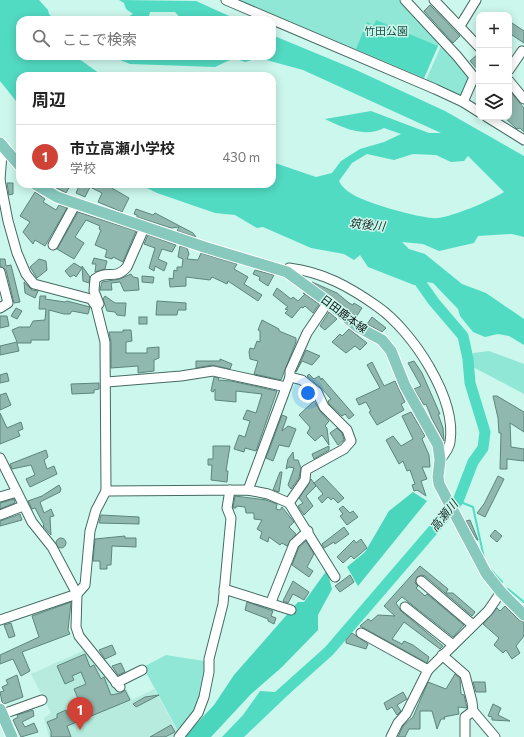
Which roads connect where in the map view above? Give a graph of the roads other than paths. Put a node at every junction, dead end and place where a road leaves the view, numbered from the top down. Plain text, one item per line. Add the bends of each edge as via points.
1 (226, 0) edge
2 (405, 0) edge
3 (434, 0) edge
4 (476, 0) edge
5 (263, 16) edge
6 (276, 22) edge
7 (460, 26) junction
8 (476, 44) edge
9 (522, 51) dead end
10 (512, 66) edge
11 (512, 84) edge
12 (524, 99) edge
13 (463, 102) junction
14 (476, 110) edge
15 (492, 120) edge
16 (524, 140) edge
17 (2, 145) edge
18 (16, 161) edge
19 (0, 180) edge
20 (40, 188) edge
21 (76, 203) junction
22 (145, 226) junction
23 (53, 245) dead end
24 (289, 268) dead end
25 (0, 272) edge
26 (328, 302) junction
27 (0, 308) edge
28 (103, 334) junction
29 (290, 377) junction
30 (107, 382) junction
31 (286, 387) junction
32 (0, 458) edge
33 (440, 460) junction
34 (230, 490) junction
35 (248, 490) junction
36 (106, 491) junction
37 (16, 492) junction
38 (0, 497) edge
39 (289, 503) junction
40 (23, 506) junction
41 (0, 515) edge
42 (308, 532) junction
43 (335, 577) dead end
44 (421, 582) dead end
45 (224, 588) junction
46 (500, 592) junction
47 (77, 594) junction
48 (272, 602) junction
49 (405, 607) dead end
50 (291, 610) dead end
51 (524, 616) edge
52 (0, 620) edge
53 (474, 625) junction
54 (361, 633) dead end
55 (453, 645) junction
56 (442, 655) junction
57 (142, 670) dead end
58 (428, 670) junction
59 (42, 700) dead end
60 (473, 711) junction
61 (1, 712) edge
62 (12, 737) edge
63 (179, 737) edge
64 (390, 737) edge
65 (465, 737) edge
66 (495, 737) edge

1 - 5 street
2 - 13 street via 474,77
3 - 7 street
4 - 7 street
6 - 13 street
7 - 8 street
9 - 10 street
11 - 12 street
13 - 14 street
15 - 16 street
17 - 18 main road
17 - 19 street
19 - 28 street via 8,221 26,274 34,284 91,299 96,306
20 - 21 main road, 日田鹿本線 via 47,193
21 - 22 main road, 日田鹿本線
21 - 23 street
22 - 26 main road, 日田鹿本線 via 287,272
22 - 28 street via 127,267 120,274 103,275 95,279 94,291 100,305
24 - 33 street via 318,273 356,293 398,324 440,386 447,405 450,442
25 - 27 street via 8,303
26 - 29 street via 307,333 290,371
26 - 33 main road, 日田鹿本線 via 358,327 382,340 391,351 405,386 438,445
28 - 30 street
29 - 31 street
29 - 39 street via 302,380 317,392 324,407 347,430 351,441 344,449 306,470 305,480
30 - 31 street via 213,371
30 - 36 street
31 - 35 street
32 - 37 street
33 - 46 main road, 日田鹿本線 via 439,484 486,573
34 - 35 street
34 - 36 street
34 - 45 street via 227,508 231,518
35 - 39 street via 268,494
36 - 47 street via 96,510 90,531 85,585
37 - 38 street
37 - 40 street
39 - 42 street
40 - 41 street
40 - 47 street via 52,547
42 - 43 street
42 - 48 street via 294,544
44 - 53 street
45 - 48 street
45 - 63 street via 204,697 198,713
46 - 51 main road, 日田鹿本線
46 - 53 street via 488,611
47 - 52 street
47 - 57 street via 76,627 79,636 118,685
48 - 50 street
49 - 55 street
53 - 55 street
54 - 58 street
55 - 56 street
56 - 58 street
56 - 60 street via 465,675
58 - 64 street via 406,714
59 - 61 street
60 - 65 street via 465,717
60 - 66 street
61 - 62 main road

